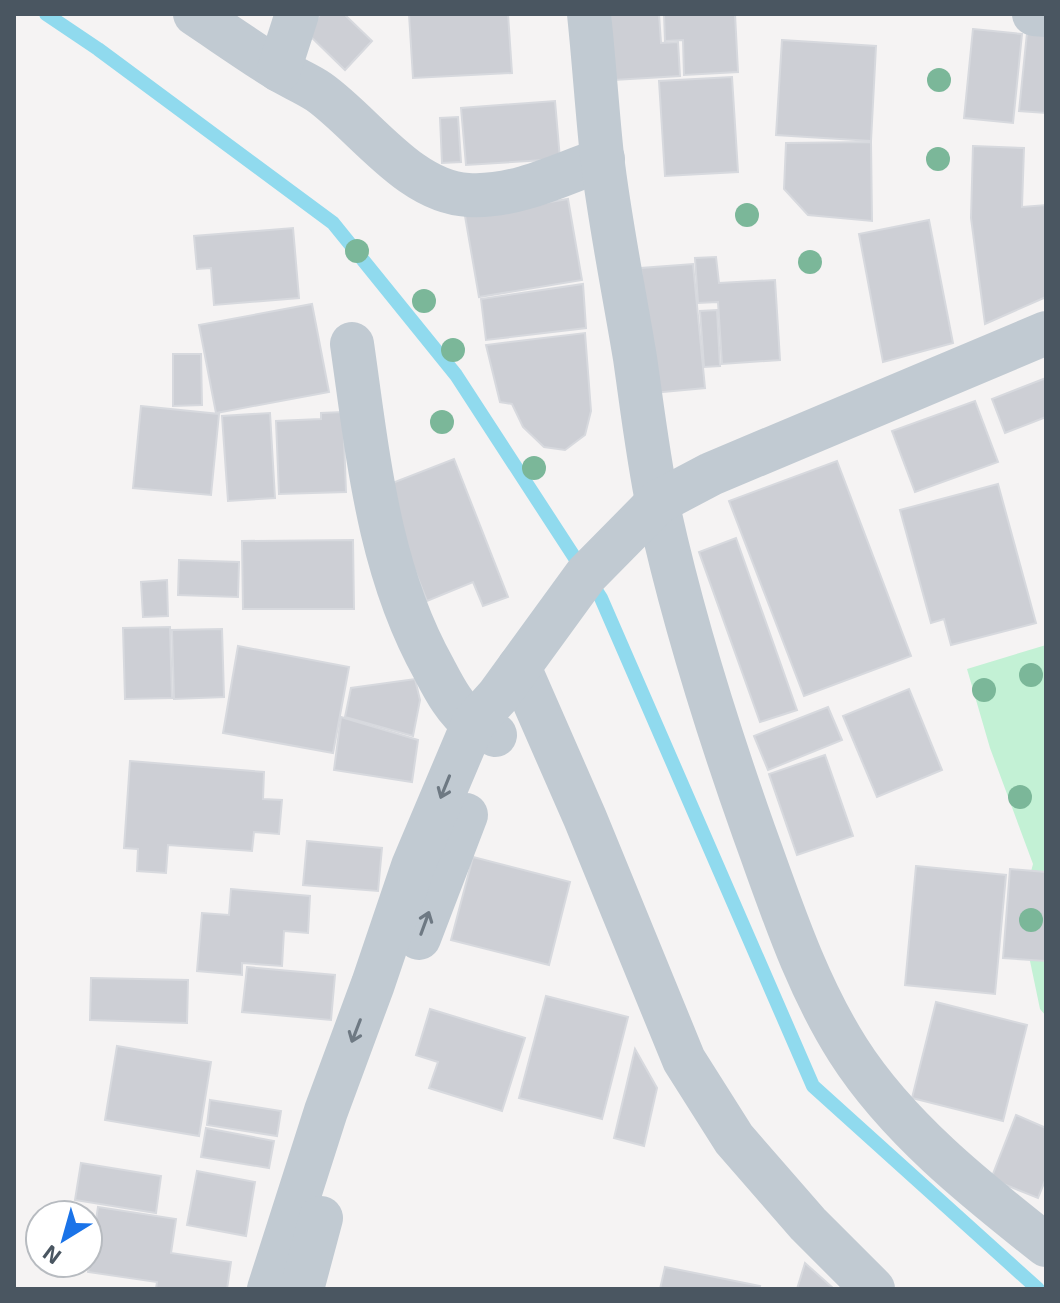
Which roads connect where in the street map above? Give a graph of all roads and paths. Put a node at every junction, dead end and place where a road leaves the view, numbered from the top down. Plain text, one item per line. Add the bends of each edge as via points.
1 (195, 14) edge
2 (297, 14) edge
3 (589, 14) edge
4 (1034, 14) edge
5 (1046, 15) edge
6 (279, 70) junction
7 (603, 159) junction
8 (1046, 333) edge
9 (352, 344) dead end
10 (658, 502) junction
11 (496, 705) junction
12 (1046, 1245) edge
13 (269, 1289) edge
14 (302, 1289) edge
15 (873, 1289) edge

1 - 6 street
2 - 6 street
3 - 7 street
4 - 5 street
6 - 7 street via 317,90 416,176 441,189 495,194
7 - 10 street
8 - 10 street via 711,474
9 - 11 street via 375,501 397,590 420,645 458,708
10 - 11 street via 586,575
10 - 12 street via 692,640 738,787 819,1000 849,1051 916,1131
11 -> 13 street via 413,866
14 -> 11 street via 314,1238
11 - 15 street via 585,818 684,1060 734,1139

